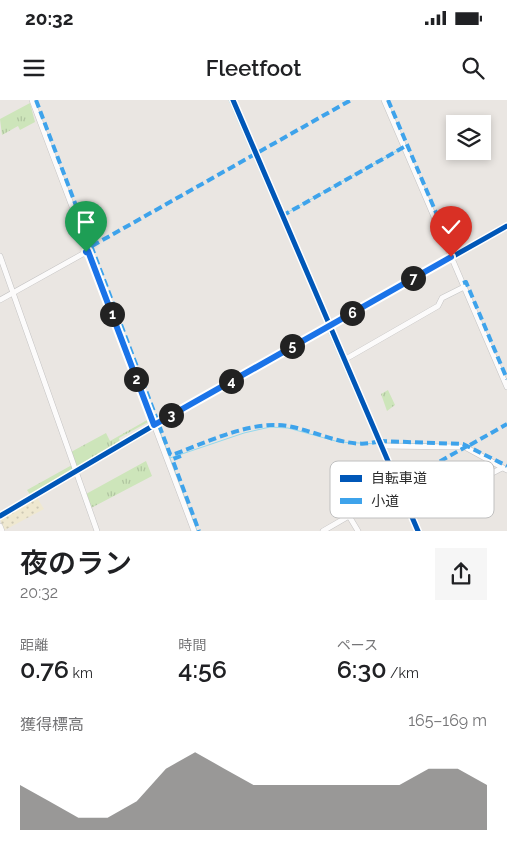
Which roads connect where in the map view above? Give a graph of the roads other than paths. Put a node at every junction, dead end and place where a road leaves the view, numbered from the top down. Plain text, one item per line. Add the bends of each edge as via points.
1 (32, 100) edge
2 (233, 100) edge
3 (384, 100) edge
4 (507, 226) edge
5 (88, 251) junction
6 (0, 256) edge
7 (451, 257) junction
8 (464, 287) junction
9 (13, 292) junction
10 (0, 300) edge
11 (330, 326) junction
12 (344, 360) junction
13 (507, 387) edge
14 (156, 424) junction
15 (380, 444) junction
16 (387, 461) edge
17 (489, 461) edge
18 (76, 471) junction
19 (0, 516) edge
20 (346, 518) edge
21 (350, 518) edge
22 (412, 518) edge
23 (0, 526) edge
24 (325, 530) edge
25 (2, 531) edge
26 (97, 531) edge
27 (194, 531) edge
28 (358, 531) edge
29 (418, 531) edge

1 - 5 street
2 - 11 street
3 - 7 street
4 - 7 street
5 - 9 street
5 - 14 street
6 - 9 street
7 - 8 street
7 - 11 street
8 - 12 street via 442,298 438,306
8 - 13 street
9 - 10 street
9 - 18 street
11 - 12 street
11 - 14 street
12 - 15 street
14 - 18 street
14 - 27 street
15 - 16 street
15 - 17 street via 462,447
18 - 19 street
18 - 26 street
20 - 24 street
21 - 28 street
22 - 29 street
23 - 25 street

